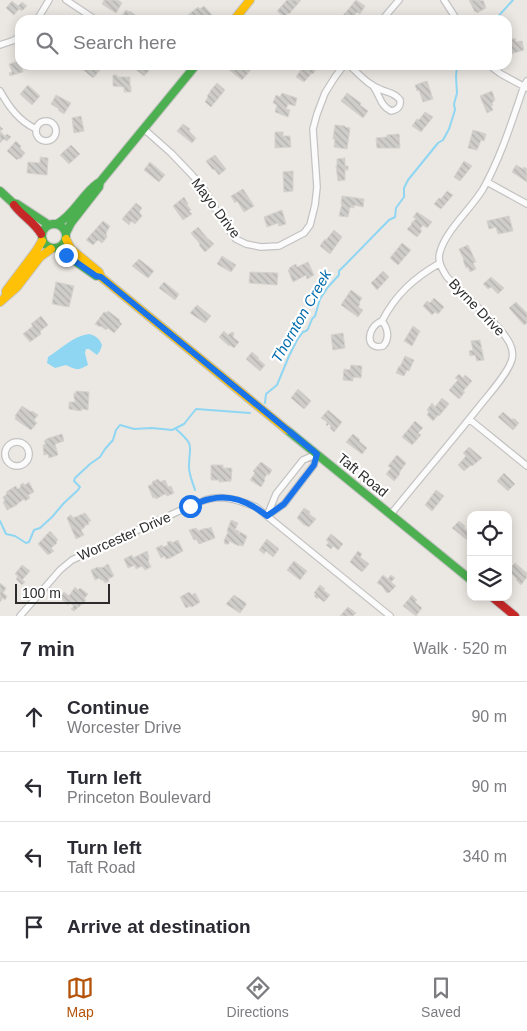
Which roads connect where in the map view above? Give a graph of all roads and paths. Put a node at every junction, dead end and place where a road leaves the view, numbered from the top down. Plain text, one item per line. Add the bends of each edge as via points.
1 (49, 0) edge
2 (66, 0) edge
3 (250, 0) edge
4 (399, 0) edge
5 (444, 0) edge
6 (40, 15) edge
7 (88, 15) edge
8 (238, 15) edge
9 (386, 15) edge
10 (453, 15) edge
11 (15, 39) edge
12 (0, 45) edge
13 (192, 70) edge
14 (340, 70) edge
15 (355, 70) edge
16 (496, 70) edge
17 (526, 85) edge
18 (373, 86) junction
19 (0, 91) edge
20 (36, 129) dead end
21 (144, 129) junction
22 (100, 182) junction
23 (486, 182) junction
24 (0, 191) edge
25 (13, 203) junction
26 (527, 204) edge
27 (53, 225) junction
28 (66, 236) junction
29 (42, 237) junction
30 (54, 249) junction
31 (440, 263) junction
32 (101, 277) junction
33 (6, 295) junction
34 (0, 302) edge
35 (382, 321) dead end
36 (469, 419) junction
37 (3, 452) edge
38 (317, 454) junction
39 (527, 466) edge
40 (391, 514) junction
41 (267, 516) junction
42 (467, 577) edge
43 (497, 601) edge
44 (20, 616) edge
45 (390, 616) edge
46 (515, 616) edge

1 - 6 street
2 - 7 street
3 - 8 street
4 - 9 street
5 - 10 street
11 - 12 street
13 - 21 street
14 - 21 street, Mayo Drive via 325,93 314,124 316,187 310,225 304,233 279,246 261,247 236,239 193,176
15 - 18 street
16 - 17 street
17 - 23 street, Byrne Drive
18 - 18 street via 396,95 400,100 398,108 391,111 384,107
19 - 20 street via 20,119
21 - 22 street
22 - 27 street via 66,219
22 - 28 street
23 - 26 street
23 - 31 street, Byrne Drive via 446,239 440,251
24 - 25 street
25 - 27 street
25 - 29 street
27 - 28 street via 64,230
27 - 29 street via 43,230
28 - 30 street via 62,245
28 - 32 street, Taft Road via 71,249
29 - 30 street via 47,247
29 - 33 street via 36,252
30 - 32 street, Taft Road
30 - 33 street via 41,255 26,276
31 - 35 street via 407,287
31 - 36 street, Byrne Drive via 447,277 499,328 513,353 506,372
32 - 38 street, Taft Road
33 - 34 street
36 - 39 street
36 - 40 street, Byrne Drive
37 - 37 street via 8,462 15,466 26,463 29,456 26,446 19,442 11,444
38 - 40 street, Taft Road
38 - 41 street via 314,465 284,504
38 - 41 street via 303,460 276,494
40 - 42 street, Taft Road
41 - 44 street, Worcester Drive via 256,507 224,497 190,506 72,560
41 - 45 street, Worcester Drive
43 - 46 street

